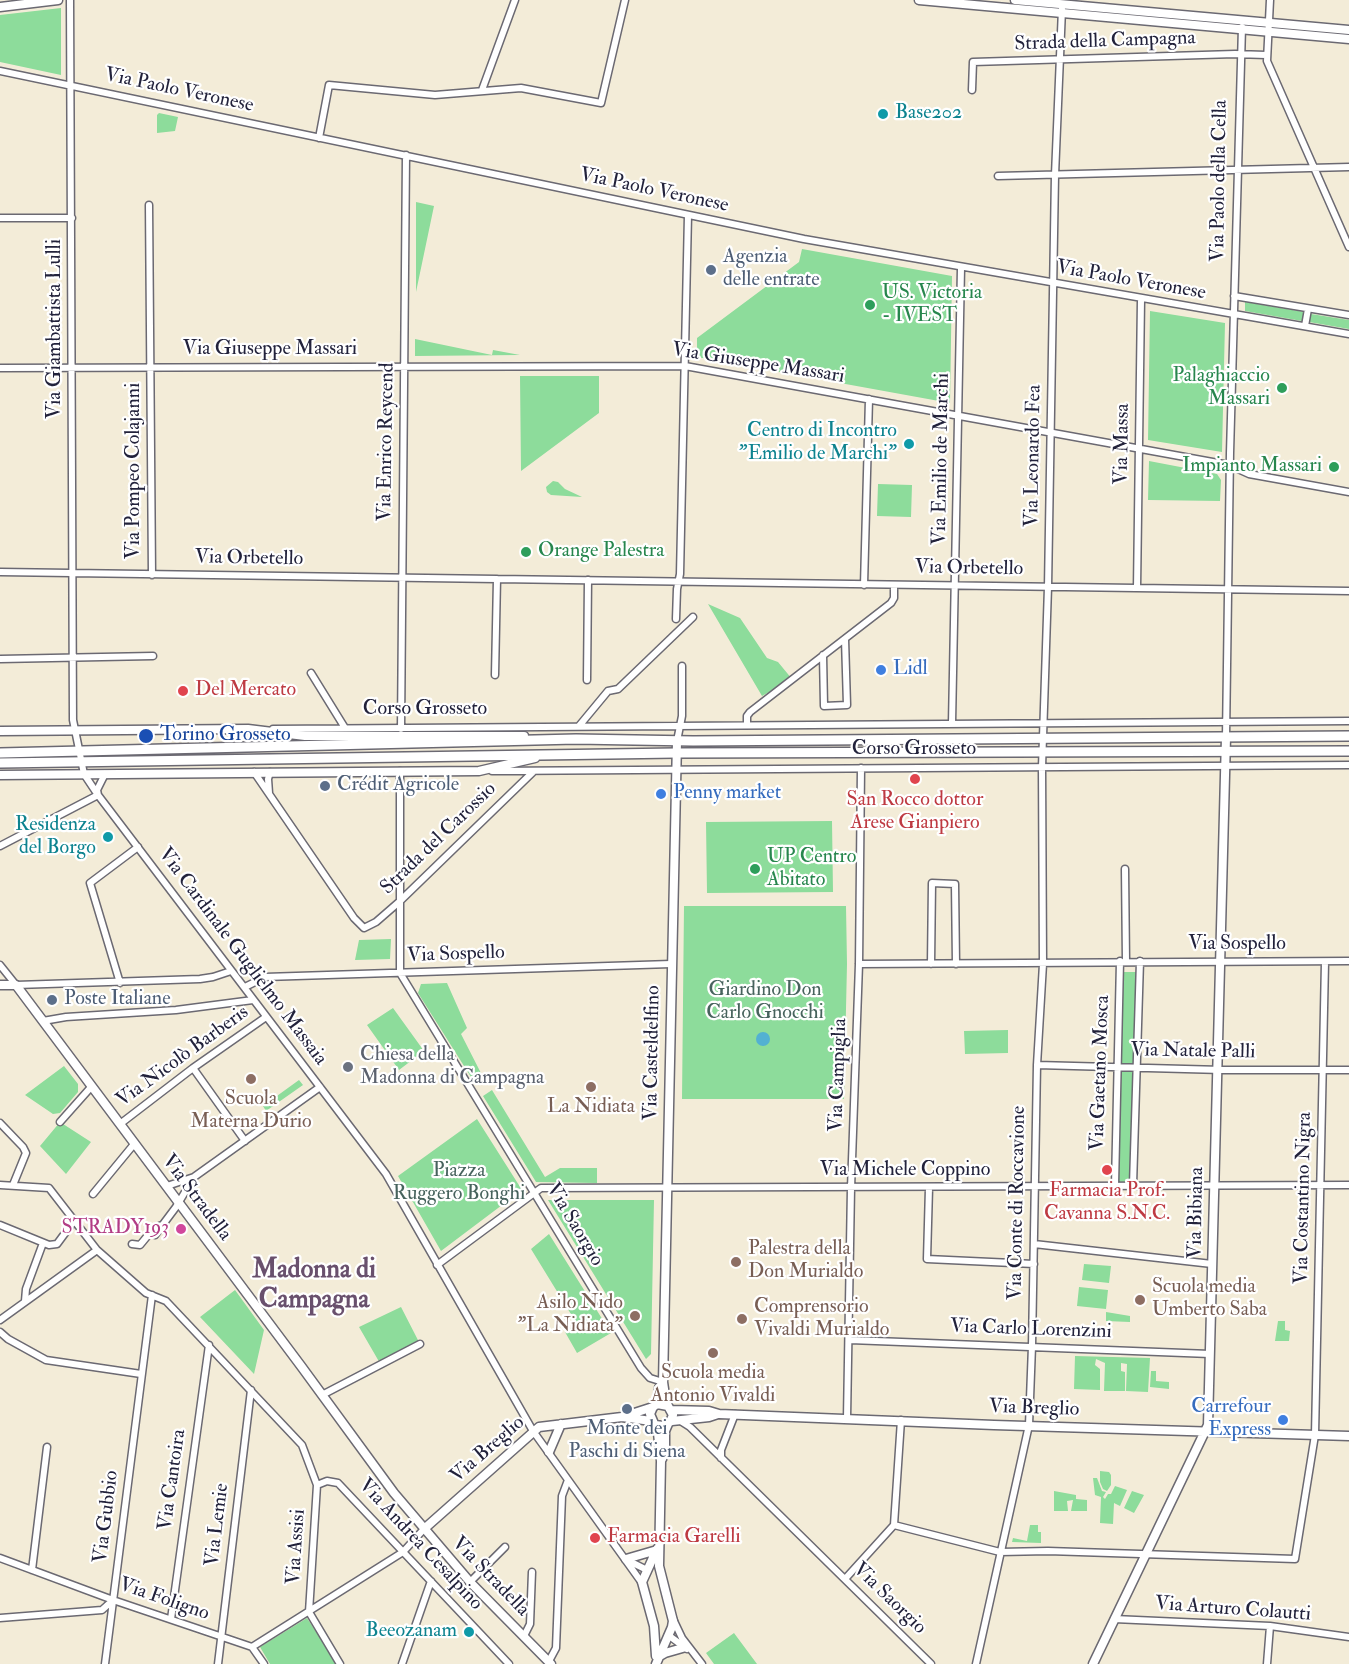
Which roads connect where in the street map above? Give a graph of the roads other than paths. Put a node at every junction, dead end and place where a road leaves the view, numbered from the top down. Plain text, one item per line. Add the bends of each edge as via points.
1 (58, 0) edge
2 (70, 0) edge
3 (515, 0) edge
4 (625, 0) edge
5 (919, 0) edge
6 (1015, 0) edge
7 (1270, 0) edge
8 (0, 7) edge
9 (1062, 9) junction
10 (1242, 26) junction
11 (1269, 28) junction
12 (1349, 30) edge
13 (1349, 39) edge
14 (1240, 54) junction
15 (1266, 55) junction
16 (1060, 60) junction
17 (0, 71) edge
18 (71, 85) junction
19 (482, 90) junction
20 (972, 90) dead end
21 (319, 138) junction
22 (406, 156) junction
23 (1349, 167) edge
24 (1313, 168) junction
25 (1237, 169) junction
26 (1055, 175) junction
27 (998, 176) dead end
28 (149, 205) dead end
29 (688, 215) junction
30 (0, 218) edge
31 (72, 218) junction
32 (1349, 247) edge
33 (961, 268) junction
34 (1054, 284) junction
35 (1234, 296) junction
36 (1141, 300) junction
37 (1308, 309) junction
38 (1349, 315) edge
39 (1234, 316) junction
40 (1305, 326) junction
41 (1349, 334) edge
42 (405, 366) junction
43 (685, 366) junction
44 (152, 367) junction
45 (0, 368) edge
46 (73, 368) junction
47 (869, 399) junction
48 (959, 415) junction
49 (1050, 433) junction
50 (1139, 449) junction
51 (1230, 465) junction
52 (1349, 492) edge
53 (0, 572) edge
54 (74, 574) junction
55 (152, 574) junction
56 (403, 578) junction
57 (497, 579) junction
58 (588, 580) junction
59 (678, 582) junction
60 (864, 585) junction
61 (894, 585) junction
62 (956, 586) junction
63 (1048, 587) junction
64 (1137, 588) junction
65 (1227, 589) junction
66 (1349, 591) edge
67 (693, 618) dead end
68 (676, 619) dead end
69 (844, 639) junction
70 (153, 656) dead end
71 (823, 656) junction
72 (73, 657) junction
73 (0, 659) edge
74 (682, 666) dead end
75 (311, 673) dead end
76 (495, 675) dead end
77 (587, 680) dead end
78 (1349, 721) edge
79 (1226, 722) junction
80 (952, 723) junction
81 (1044, 723) junction
82 (747, 725) junction
83 (579, 726) junction
84 (681, 726) junction
85 (345, 728) junction
86 (248, 729) junction
87 (401, 729) junction
88 (0, 730) edge
89 (74, 730) junction
90 (1349, 736) edge
91 (1226, 737) junction
92 (1044, 738) junction
93 (572, 739) junction
94 (677, 741) junction
95 (1349, 751) edge
96 (79, 752) junction
97 (1043, 752) junction
98 (1226, 752) junction
99 (0, 753) edge
100 (676, 753) junction
101 (556, 754) junction
102 (81, 762) junction
103 (0, 763) edge
104 (1226, 765) junction
105 (1349, 765) edge
106 (1042, 767) junction
107 (861, 768) junction
108 (676, 770) junction
109 (400, 771) junction
110 (479, 771) junction
111 (535, 771) junction
112 (254, 772) junction
113 (270, 772) junction
114 (84, 774) junction
115 (105, 774) junction
116 (0, 775) edge
117 (98, 795) junction
118 (270, 796) junction
119 (0, 846) edge
120 (138, 847) junction
121 (1125, 869) dead end
122 (399, 902) junction
123 (1123, 961) junction
124 (1140, 961) junction
125 (1219, 961) junction
126 (1349, 961) edge
127 (1325, 962) junction
128 (671, 964) junction
129 (859, 964) junction
130 (931, 964) junction
131 (956, 964) junction
132 (1043, 964) junction
133 (0, 965) edge
134 (231, 971) junction
135 (400, 973) junction
136 (120, 982) junction
137 (16, 985) junction
138 (0, 986) edge
139 (245, 987) junction
140 (254, 999) junction
141 (266, 1017) junction
142 (43, 1021) junction
143 (1037, 1065) junction
144 (1118, 1067) junction
145 (193, 1068) junction
146 (1136, 1068) junction
147 (1217, 1070) junction
148 (1324, 1070) junction
149 (1349, 1070) edge
150 (92, 1086) junction
151 (320, 1088) junction
152 (60, 1122) dead end
153 (0, 1123) edge
154 (120, 1124) junction
155 (245, 1141) junction
156 (135, 1143) junction
157 (194, 1177) junction
158 (1321, 1184) junction
159 (0, 1185) edge
160 (13, 1185) junction
161 (1115, 1185) junction
162 (1133, 1185) junction
163 (1214, 1185) junction
164 (1349, 1185) edge
165 (167, 1186) junction
166 (1035, 1187) junction
167 (668, 1188) junction
168 (851, 1188) junction
169 (929, 1188) junction
170 (535, 1192) junction
171 (93, 1194) dead end
172 (179, 1203) junction
173 (74, 1221) junction
174 (0, 1225) edge
175 (163, 1225) junction
176 (155, 1236) dead end
177 (43, 1243) junction
178 (132, 1244) dead end
179 (1034, 1244) junction
180 (97, 1250) junction
181 (1034, 1264) junction
182 (1212, 1264) junction
183 (437, 1265) junction
184 (152, 1295) junction
185 (26, 1301) junction
186 (0, 1320) edge
187 (0, 1332) edge
188 (850, 1340) junction
189 (420, 1344) dead end
190 (209, 1345) junction
191 (1032, 1346) junction
192 (1210, 1354) junction
193 (141, 1374) junction
194 (663, 1382) junction
195 (251, 1390) junction
196 (322, 1395) junction
197 (655, 1406) junction
198 (670, 1408) junction
199 (719, 1414) junction
200 (735, 1414) junction
201 (622, 1417) junction
202 (847, 1418) junction
203 (901, 1420) junction
204 (672, 1421) junction
205 (653, 1423) junction
206 (561, 1424) junction
207 (1029, 1425) junction
208 (534, 1431) junction
209 (1207, 1431) junction
210 (1315, 1435) junction
211 (1349, 1436) edge
212 (47, 1447) dead end
213 (549, 1452) junction
214 (721, 1458) junction
215 (661, 1461) junction
216 (568, 1480) junction
217 (317, 1485) junction
218 (894, 1526) junction
219 (423, 1529) junction
220 (505, 1547) dead end
221 (658, 1548) junction
222 (403, 1552) junction
223 (1000, 1552) junction
224 (1147, 1553) junction
225 (624, 1557) junction
226 (0, 1558) edge
227 (32, 1570) junction
228 (532, 1572) dead end
229 (645, 1578) junction
230 (845, 1579) junction
231 (662, 1580) junction
232 (431, 1581) junction
233 (470, 1582) junction
234 (113, 1600) junction
235 (309, 1612) junction
236 (0, 1618) edge
237 (171, 1619) junction
238 (673, 1619) junction
239 (1114, 1619) junction
240 (654, 1626) junction
241 (1270, 1626) junction
242 (667, 1633) junction
243 (525, 1636) junction
244 (221, 1637) junction
245 (1349, 1637) edge
246 (252, 1647) junction
247 (686, 1647) junction
248 (695, 1655) junction
249 (657, 1662) edge
250 (550, 1663) edge
251 (105, 1664) edge
252 (218, 1664) edge
253 (264, 1664) edge
254 (340, 1664) edge
255 (402, 1664) edge
256 (509, 1664) edge
257 (702, 1664) edge
258 (931, 1664) edge
259 (976, 1664) edge
260 (1093, 1664) edge
261 (1267, 1664) edge

1 - 8 street
2 - 18 street, Via Giambattista Lulli
3 - 19 street
4 - 19 street via 601,103 531,89
5 - 9 street
6 - 9 street
7 - 11 street
9 - 10 street
9 - 16 street, Via Leonardo Fea
10 - 11 street
10 - 14 street, Via Paolo della Cella
11 - 12 street
11 - 13 street
11 - 15 street
14 - 15 street, Strada della Campagna
14 - 16 street, Strada della Campagna
14 - 25 street, Via Paolo della Cella
15 - 24 street
16 - 20 street, Strada della Campagna via 973,62
16 - 26 street, Via Leonardo Fea
17 - 18 street, Via Paolo Veronese
18 - 21 street, Via Paolo Veronese
18 - 31 street, Via Giambattista Lulli
19 - 21 street via 435,95 328,85
21 - 22 street, Via Paolo Veronese
22 - 29 street, Via Paolo Veronese
22 - 42 street, Via Enrico Reycend
23 - 24 street
24 - 25 street
24 - 32 street
25 - 26 street
25 - 35 street, Via Paolo della Cella
26 - 27 street
26 - 34 street, Via Leonardo Fea
28 - 44 street
29 - 33 street, Via Paolo Veronese
29 - 43 street
30 - 31 street
31 - 46 street, Via Giambattista Lulli
33 - 34 street, Via Paolo Veronese
33 - 48 street, Via Emilio de Marchi
34 - 36 street, Via Paolo Veronese
34 - 49 street, Via Leonardo Fea
35 - 37 street, Via Paolo Veronese
35 - 39 street, Via Paolo della Cella
36 - 39 street, Via Paolo Veronese
36 - 50 street, Via Massa
37 - 38 street, Via Paolo Veronese
37 - 40 street
39 - 40 street, Via Paolo Veronese
39 - 51 street, Via Paolo della Cella
40 - 41 street, Via Paolo Veronese
42 - 43 street, Via Giuseppe Massari
42 - 44 street, Via Giuseppe Massari
42 - 56 street, Via Enrico Reycend
43 - 47 street, Via Giuseppe Massari
43 - 59 street
44 - 46 street, Via Giuseppe Massari
44 - 55 street, Via Pompeo Colajanni
45 - 46 street, Via Giuseppe Massari
46 - 54 street, Via Giambattista Lulli
47 - 48 street, Via Giuseppe Massari
47 - 60 street
48 - 49 street, Via Giuseppe Massari
48 - 62 street, Via Emilio de Marchi
49 - 50 street, Via Giuseppe Massari
49 - 63 street, Via Leonardo Fea
50 - 51 street, Via Giuseppe Massari
50 - 64 street, Via Massa
51 - 52 street, Via Giuseppe Massari via 1249,474
51 - 65 street, Via Paolo della Cella
53 - 54 street, Via Orbetello
54 - 55 street, Via Orbetello
54 - 72 street, Via Giambattista Lulli
55 - 56 street, Via Orbetello
56 - 57 street, Via Orbetello
56 - 87 street, Via Enrico Reycend
57 - 58 street, Via Orbetello
57 - 76 street
58 - 59 street, Via Orbetello
58 - 77 street
59 - 60 street, Via Orbetello
59 - 68 street
60 - 61 street, Via Orbetello
61 - 62 street, Via Orbetello
61 - 69 street via 892,602
62 - 63 street, Via Orbetello
62 - 80 street, Via Emilio de Marchi
63 - 64 street, Via Orbetello
63 - 81 street, Via Leonardo Fea
64 - 65 street, Via Orbetello
65 - 66 street, Via Orbetello
65 - 79 street, Via Paolo della Cella
67 - 83 street via 618,689 608,691
69 - 71 street
69 - 71 street via 847,705 824,706
70 - 72 street
71 - 82 street via 748,713
72 - 73 street
72 - 89 street, Via Giambattista Lulli
74 - 84 street, Via Casteldelfino
75 - 85 street
78 - 79 street, Corso Grosseto
79 - 81 street, Corso Grosseto
79 - 91 street, Via Paolo della Cella
80 - 81 street, Corso Grosseto
80 - 82 street, Corso Grosseto
81 - 92 street, Via Leonardo Fea
82 - 84 street, Corso Grosseto
83 - 84 street, Corso Grosseto
83 - 87 street, Corso Grosseto
84 - 94 street, Via Casteldelfino
85 - 86 street, Corso Grosseto
85 - 87 street, Corso Grosseto
86 - 89 street, Corso Grosseto
86 - 93 street, Corso Grosseto via 305,736
88 - 89 street, Corso Grosseto
89 - 96 street, Via Giambattista Lulli
90 - 91 main road, Corso Grosseto
91 - 92 main road, Corso Grosseto
91 - 98 street, Via Bibiana
92 - 94 main road, Corso Grosseto
92 - 97 street, Via Conte di Roccavione
93 - 94 main road, Corso Grosseto
93 - 96 main road, Corso Grosseto
94 - 100 street, Via Casteldelfino
95 - 98 main road, Corso Grosseto
96 - 99 main road, Corso Grosseto
96 - 102 street, Via Giambattista Lulli
97 - 98 main road, Corso Grosseto
97 - 100 main road, Corso Grosseto
97 - 106 street, Via Conte di Roccavione
98 - 104 street, Via Bibiana
100 - 101 main road, Corso Grosseto
100 - 108 street, Via Casteldelfino
101 - 102 main road, Corso Grosseto
101 - 110 street, Corso Grosseto
102 - 103 main road, Corso Grosseto
102 - 114 street, Via Giambattista Lulli
104 - 105 street, Corso Grosseto
104 - 106 street, Corso Grosseto
104 - 125 street, Via Bibiana
106 - 107 street, Corso Grosseto
106 - 132 street, Via Conte di Roccavione
107 - 108 street, Corso Grosseto
107 - 129 street, Via Campiglia
108 - 111 street, Corso Grosseto
108 - 128 street, Via Casteldelfino
109 - 110 street, Corso Grosseto
109 - 113 street, Corso Grosseto
109 - 122 street
110 - 111 street, Corso Grosseto
111 - 122 street, Strada del Carossio
112 - 113 street, Corso Grosseto
112 - 115 street, Corso Grosseto
112 - 118 street
113 - 118 street
114 - 115 street, Corso Grosseto
114 - 116 street, Corso Grosseto
114 - 117 street, Via Cardinale Guglielmo Massaia
115 - 117 street
117 - 119 street
117 - 120 street, Via Cardinale Guglielmo Massaia
118 - 122 street, Strada del Carossio via 364,928
120 - 134 street, Via Cardinale Guglielmo Massaia
120 - 136 street via 90,884
121 - 123 street
122 - 135 street
123 - 124 street, Via Sospello
123 - 132 street, Via Sospello
123 - 144 street, Via Gaetano Mosca
124 - 125 street, Via Sospello
124 - 146 street, Via Gaetano Mosca
125 - 127 street, Via Sospello
125 - 147 street, Via Bibiana
126 - 127 street, Via Sospello
127 - 148 street, Via Costantino Nigra
128 - 135 street, Via Sospello
128 - 167 street, Via Casteldelfino
129 - 130 street, Via Sospello
129 - 168 street, Via Campiglia
130 - 131 street, Via Sospello
130 - 131 street via 932,884 955,884
131 - 132 street, Via Sospello
132 - 143 street, Via Conte di Roccavione
133 - 137 street, Via Stradella
134 - 136 street via 213,977
134 - 139 street, Via Cardinale Guglielmo Massaia
135 - 139 street, Via Sospello via 265,977
135 - 170 street, Via Saorgio
136 - 137 street
137 - 138 street
137 - 142 street, Via Stradella
139 - 140 street, Via Cardinale Guglielmo Massaia
140 - 141 street, Via Cardinale Guglielmo Massaia
140 - 142 street via 176,1011
141 - 145 street, Via Nicolò Barberis
141 - 151 street, Via Cardinale Guglielmo Massaia
142 - 150 street, Via Stradella
143 - 144 street, Via Natale Palli
143 - 166 street, Via Conte di Roccavione
144 - 146 street, Via Natale Palli
144 - 161 street, Via Gaetano Mosca
145 - 154 street, Via Nicolò Barberis
145 - 155 street
146 - 147 street, Via Natale Palli
146 - 162 street, Via Gaetano Mosca
147 - 148 street, Via Natale Palli
147 - 163 street, Via Bibiana
148 - 149 street, Via Natale Palli
148 - 158 street, Via Costantino Nigra
150 - 152 street
150 - 154 street, Via Stradella
151 - 155 street
151 - 183 street, Via Cardinale Guglielmo Massaia via 387,1174
153 - 160 street via 26,1153
154 - 156 street, Via Stradella
155 - 157 street
156 - 165 street, Via Stradella
156 - 171 street
157 - 165 street
157 - 172 street
158 - 163 street, Via Michele Coppino
158 - 164 street, Via Michele Coppino
158 - 210 street, Via Costantino Nigra
159 - 160 street
160 - 173 street via 49,1188
161 - 162 street, Via Michele Coppino
161 - 166 street, Via Michele Coppino
162 - 163 street, Via Michele Coppino
163 - 182 street, Via Bibiana
165 - 172 street, Via Stradella
166 - 169 street, Via Michele Coppino
166 - 179 street, Via Conte di Roccavione
167 - 168 street, Via Michele Coppino
167 - 170 street, Via Michele Coppino via 541,1188
167 - 194 street, Via Casteldelfino
168 - 169 street, Via Michele Coppino
168 - 188 street, Via Campiglia
169 - 181 street via 927,1259
170 - 183 street
170 - 194 street, Via Saorgio via 641,1368 650,1378
172 - 175 street
172 - 196 street, Via Stradella
173 - 177 street via 57,1244
173 - 180 street
174 - 177 street
175 - 176 street
175 - 178 street via 154,1228 140,1245
177 - 185 street via 26,1289
179 - 181 street, Via Conte di Roccavione
179 - 182 street
180 - 184 street
180 - 185 street
181 - 191 street, Via Conte di Roccavione
182 - 192 street, Via Bibiana
183 - 208 street, Via Cardinale Guglielmo Massaia
184 - 190 street via 166,1301
184 - 193 street, Via Gubbio
185 - 186 street
187 - 193 street via 46,1360
188 - 191 street, Via Carlo Lorenzini
188 - 202 street, Via Campiglia
189 - 196 street
190 - 195 street
190 - 237 street, Via Cantoira
191 - 192 street, Via Carlo Lorenzini
191 - 207 street, Via Conte di Roccavione
192 - 209 street, Via Bibiana
193 - 234 street, Via Gubbio
194 - 197 street, Via Casteldelfino
194 - 198 street, Via Casteldelfino
195 - 217 street via 303,1445
195 - 244 street, Via Lemie
196 - 219 street, Via Stradella
197 - 198 street
197 - 201 street, Via Breglio
197 - 205 street via 650,1414
198 - 199 street, Via Breglio
198 - 204 street
199 - 200 street, Via Breglio
199 - 204 street, Via Breglio
200 - 202 street, Via Breglio
200 - 214 street
201 - 205 street, Via Breglio
201 - 206 street, Via Breglio
202 - 203 street, Via Breglio
203 - 207 street, Via Breglio
203 - 218 street
204 - 205 street via 662,1427
204 - 214 street, Via Saorgio via 686,1424
204 - 215 street via 665,1431
205 - 215 street via 658,1432
206 - 208 street, Via Breglio
206 - 213 street
207 - 209 street, Via Breglio
207 - 223 street, Via Conte di Roccavione
208 - 213 street, Via Cardinale Guglielmo Massaia
208 - 219 street, Via Breglio
209 - 210 street, Via Breglio
209 - 224 street, Via Bibiana
210 - 211 street, Via Breglio
210 - 224 street, Via Costantino Nigra via 1295,1559
212 - 227 street
213 - 216 street, Via Cardinale Guglielmo Massaia
214 - 230 street, Via Saorgio
215 - 221 street
216 - 225 street, Via Cardinale Guglielmo Massaia
216 - 250 street via 562,1496 556,1648
217 - 222 street, Via Andrea Cesalpino via 327,1481 338,1483
217 - 235 street, Via Assisi
218 - 223 street
218 - 230 street
219 - 222 street
219 - 233 street, Via Stradella
220 - 233 street
221 - 225 street
221 - 229 street
221 - 231 street
222 - 232 street, Via Andrea Cesalpino
222 - 235 street
223 - 224 street
223 - 259 street, Via Conte di Roccavione
224 - 239 street, Via Bibiana
225 - 229 street, Via Cardinale Guglielmo Massaia
225 - 229 street, Via Cardinale Guglielmo Massaia
226 - 227 street, Via Foligno
227 - 234 street, Via Foligno
228 - 243 street via 530,1624
229 - 231 street
229 - 240 street
230 - 258 street, Via Saorgio
231 - 238 street
232 - 255 street
232 - 256 street, Via Andrea Cesalpino
233 - 243 street, Via Stradella
234 - 236 street via 102,1610
234 - 237 street, Via Foligno
234 - 251 street, Via Gubbio
235 - 246 street
235 - 254 street
237 - 244 street, Via Foligno
238 - 242 street
238 - 248 street
239 - 241 street, Via Arturo Colautti
239 - 260 street, Via Bibiana
240 - 242 street
240 - 249 street
241 - 245 street, Via Arturo Colautti
241 - 261 street
242 - 247 street
242 - 249 street
243 - 250 street, Via Stradella
244 - 246 street, Via Foligno
244 - 252 street, Via Lemie
246 - 253 street
247 - 248 street
247 - 249 street via 665,1653
248 - 257 street

